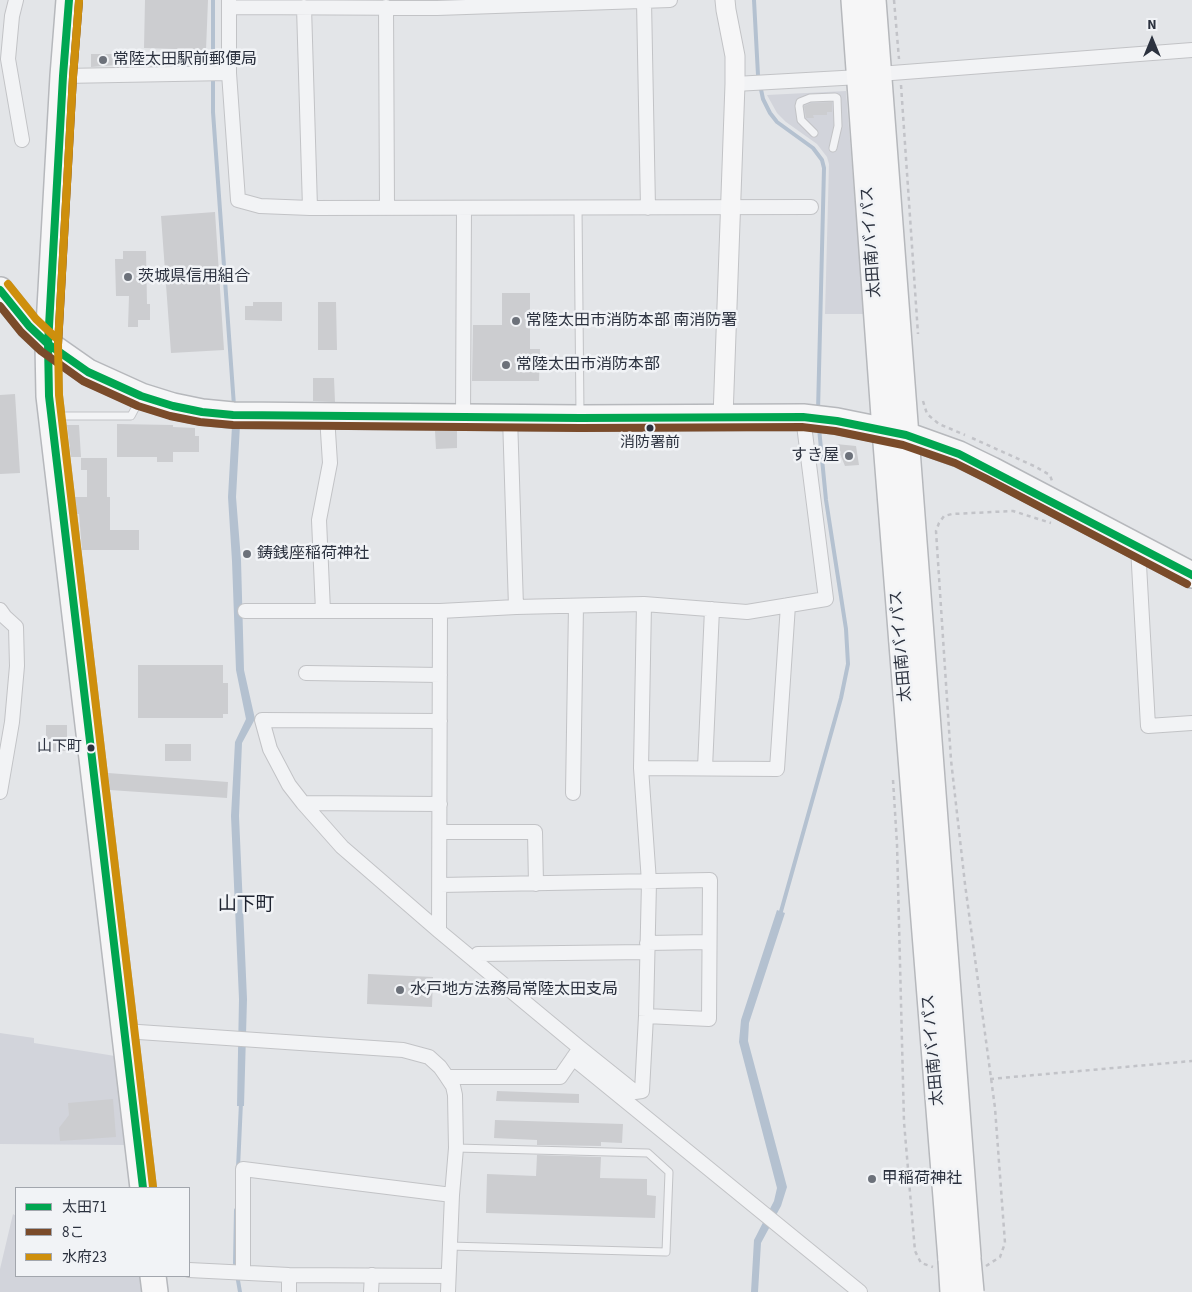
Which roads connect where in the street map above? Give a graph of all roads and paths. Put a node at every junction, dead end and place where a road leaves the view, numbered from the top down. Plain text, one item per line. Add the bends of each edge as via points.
1 (16, 0) edge
2 (69, 0) edge
3 (670, 0) edge
4 (725, 0) edge
5 (854, 0) edge
6 (873, 0) edge
7 (894, 0) edge
8 (581, 1) edge
9 (644, 1) edge
10 (229, 4) edge
11 (437, 4) edge
12 (304, 7) junction
13 (386, 7) junction
14 (1192, 50) edge
15 (229, 72) junction
16 (880, 75) junction
17 (63, 76) junction
18 (735, 84) junction
19 (814, 133) dead end
20 (22, 140) dead end
21 (834, 148) dead end
22 (387, 207) junction
23 (811, 207) dead end
24 (310, 208) junction
25 (464, 208) junction
26 (578, 208) junction
27 (648, 208) junction
28 (730, 208) junction
29 (0, 290) edge
30 (919, 342) dead end
31 (48, 344) junction
32 (142, 396) junction
33 (923, 401) dead end
34 (50, 416) junction
35 (327, 416) junction
36 (463, 417) junction
37 (510, 417) junction
38 (723, 417) junction
39 (803, 417) junction
40 (580, 418) junction
41 (895, 432) junction
42 (1052, 502) junction
43 (1138, 547) junction
44 (1192, 574) edge
45 (644, 604) junction
46 (788, 605) junction
47 (576, 606) junction
48 (516, 607) junction
49 (712, 609) junction
50 (246, 611) dead end
51 (322, 611) junction
52 (440, 611) junction
53 (2, 615) edge
54 (306, 673) dead end
55 (440, 675) junction
56 (6, 707) edge
57 (440, 721) junction
58 (1192, 723) edge
59 (640, 768) junction
60 (705, 768) junction
61 (0, 792) edge
62 (573, 793) dead end
63 (302, 803) junction
64 (440, 804) junction
65 (440, 832) junction
66 (649, 882) junction
67 (536, 884) junction
68 (440, 885) junction
69 (439, 931) junction
70 (710, 942) junction
71 (647, 947) junction
72 (475, 960) junction
73 (646, 1016) junction
74 (124, 1031) junction
75 (576, 1053) junction
76 (1192, 1061) edge
77 (447, 1077) junction
78 (990, 1079) dead end
79 (456, 1148) junction
80 (143, 1187) edge
81 (452, 1195) junction
82 (449, 1246) junction
83 (960, 1259) junction
84 (190, 1270) edge
85 (243, 1271) junction
86 (289, 1275) junction
87 (372, 1275) junction
88 (448, 1276) junction
89 (153, 1277) edge
90 (155, 1292) edge
91 (289, 1292) edge
92 (371, 1292) edge
93 (448, 1292) edge
94 (860, 1292) edge
95 (953, 1292) edge
96 (971, 1292) edge

1 - 20 street via 8,59
2 - 17 highway
3 - 9 street
4 - 18 street via 735,56
5 - 16 highway, 太田南バイパス
6 - 16 highway, 太田南バイパス
7 - 16 path
8 - 9 street
8 - 11 street
9 - 27 street
10 - 12 street
10 - 15 street
11 - 13 street
12 - 13 street
12 - 24 street
13 - 22 street
14 - 16 street
15 - 17 street
15 - 24 street via 238,200 260,206
16 - 18 street
16 - 30 path
16 - 41 highway, 太田南バイパス
17 - 31 highway
18 - 28 street
19 - 21 lane via 801,120 800,102 810,98 837,98 838,126
22 - 24 street
22 - 25 street
23 - 28 street
25 - 26 street
25 - 36 street
26 - 27 street
26 - 40 lane
27 - 28 street
28 - 38 street
29 - 31 highway
31 - 32 highway via 88,372
31 - 34 highway
32 - 34 lane via 131,416
32 - 35 highway via 202,412
33 - 42 path via 927,414 940,424 1050,475 1054,487
34 - 74 highway
35 - 36 highway
35 - 51 street via 330,464 319,520
36 - 37 highway
37 - 40 highway
37 - 48 street
38 - 39 highway
38 - 40 highway
39 - 41 highway
39 - 46 street via 826,599
41 - 42 highway via 959,454
41 - 83 highway, 太田南バイパス
42 - 43 highway
43 - 44 highway
43 - 58 street via 1148,726
45 - 47 street
45 - 49 street
45 - 59 street
46 - 49 street via 747,612
46 - 60 street via 777,769
47 - 48 street
47 - 62 street
48 - 52 street
49 - 60 street
50 - 51 street
51 - 52 street
52 - 55 street
53 - 56 street via 16,627 17,666
54 - 55 street
55 - 57 street
56 - 61 street via 12,722
57 - 63 street via 262,720 270,749
57 - 64 street
59 - 60 street
59 - 66 street
63 - 64 street
63 - 69 street via 342,848
64 - 65 street
65 - 67 street via 535,832
65 - 68 street
66 - 67 street
66 - 70 street via 710,880
66 - 71 street
67 - 68 street
68 - 69 street
69 - 72 street
70 - 71 street
70 - 73 street via 709,1018
71 - 72 street via 478,954
71 - 73 street
72 - 75 street
73 - 75 street via 642,1091 635,1092
74 - 77 street via 403,1050 428,1058
74 - 80 highway
75 - 77 street via 560,1077
75 - 94 street
76 - 78 path
77 - 79 street via 455,1095
79 - 81 street
79 - 82 lane via 648,1153 669,1172 666,1252
81 - 82 street
81 - 85 street via 243,1169
82 - 88 street
83 - 95 highway, 太田南バイパス, bridge
83 - 96 highway, 太田南バイパス, bridge
84 - 85 street
85 - 86 street
86 - 87 street
86 - 91 street
87 - 88 street
87 - 92 street
88 - 93 street
89 - 90 highway

